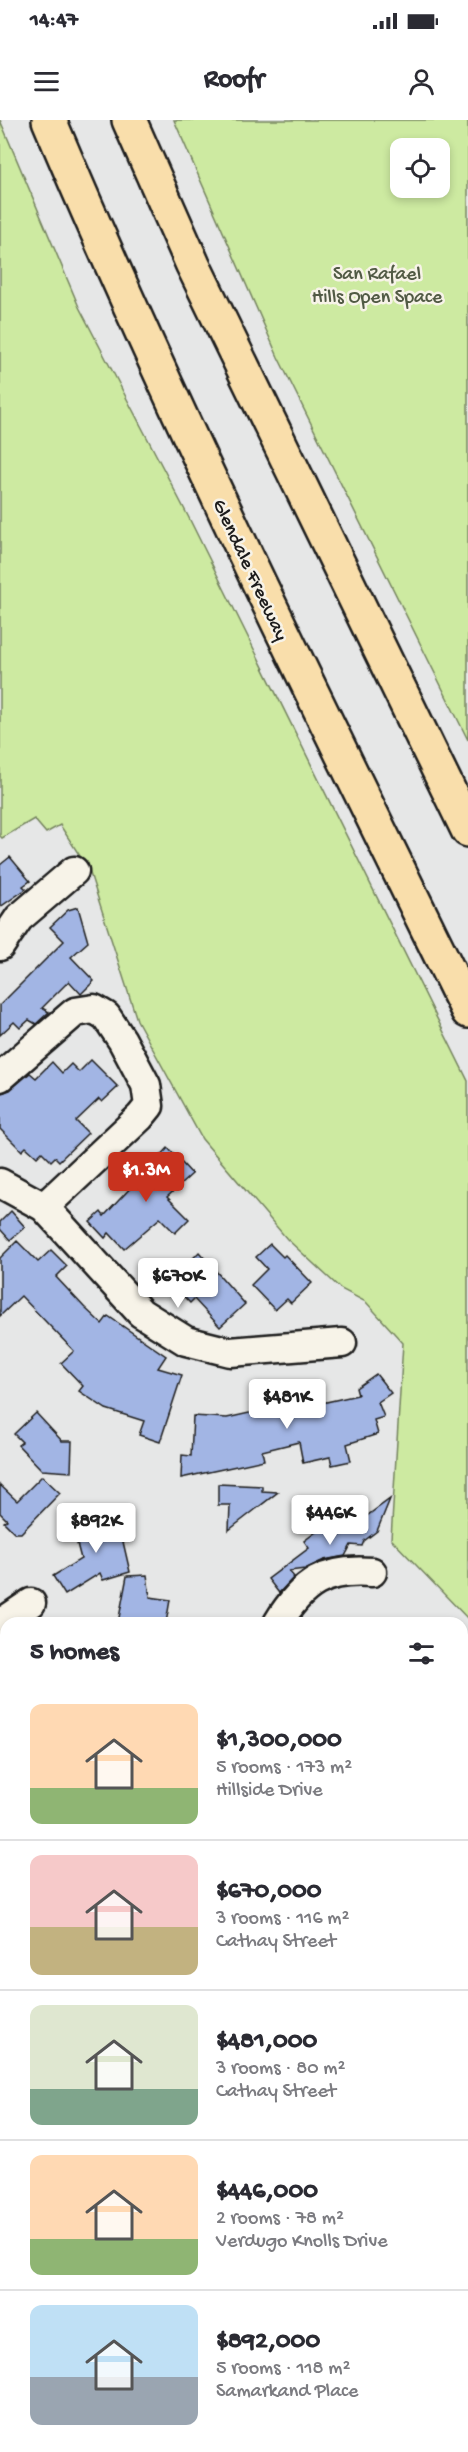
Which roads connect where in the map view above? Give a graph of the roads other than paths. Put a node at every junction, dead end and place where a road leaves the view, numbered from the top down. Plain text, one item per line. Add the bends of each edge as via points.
1 (50, 120) edge
2 (129, 120) edge
3 (468, 830) edge
4 (74, 871) dead end
5 (0, 946) edge
6 (468, 1011) edge
7 (0, 1077) edge
8 (0, 1183) edge
9 (44, 1207) junction
10 (342, 1343) dead end
11 (372, 1572) dead end
12 (31, 1603) dead end
13 (10, 1617) edge
14 (282, 1617) edge

1 - 6 highway, Glendale Freeway via 112,269 267,602
2 - 3 highway via 193,265
4 - 5 street via 19,918
7 - 9 street via 75,1012 94,1009 106,1016 146,1085 149,1106 140,1117
8 - 9 street
9 - 10 street via 141,1313 186,1341 230,1352
11 - 14 street via 348,1570 317,1579
12 - 13 street

